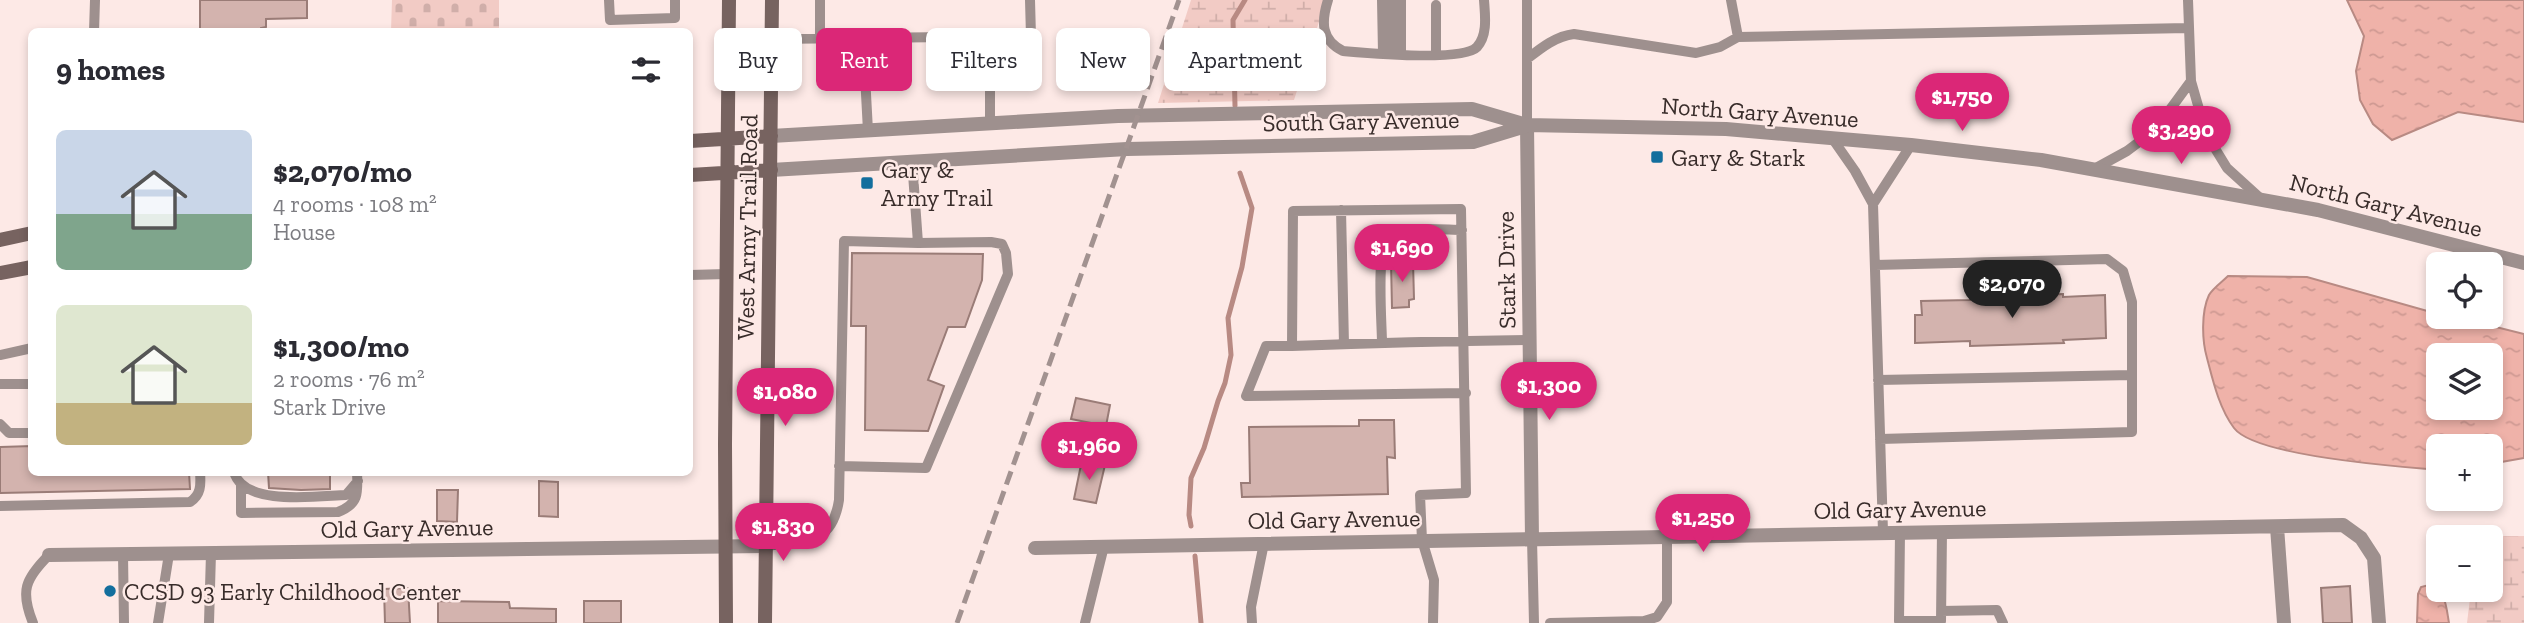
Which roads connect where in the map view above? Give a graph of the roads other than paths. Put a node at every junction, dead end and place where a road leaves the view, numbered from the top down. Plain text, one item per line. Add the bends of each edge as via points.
1 (95, 0) edge
2 (609, 0) edge
3 (675, 0) edge
4 (729, 0) edge
5 (772, 0) edge
6 (820, 0) edge
7 (1030, 0) edge
8 (1328, 0) edge
9 (1382, 0) edge
10 (1391, 0) edge
11 (1401, 0) edge
12 (1485, 0) edge
13 (1527, 0) edge
14 (1731, 0) edge
15 (2188, 0) edge
16 (1436, 5) dead end
17 (94, 28) edge
18 (771, 28) edge
19 (820, 28) edge
20 (1031, 28) edge
21 (2188, 28) junction
22 (1738, 37) junction
23 (1392, 54) junction
24 (1440, 55) junction
25 (1527, 59) junction
26 (2191, 81) junction
27 (771, 91) edge
28 (866, 91) edge
29 (990, 91) edge
30 (990, 123) junction
31 (1527, 125) junction
32 (868, 131) junction
33 (771, 135) junction
34 (727, 137) junction
35 (1832, 138) junction
36 (693, 141) edge
37 (1911, 145) junction
38 (912, 160) junction
39 (2096, 168) junction
40 (771, 170) junction
41 (727, 172) junction
42 (693, 175) edge
43 (2260, 198) junction
44 (1873, 204) junction
45 (1341, 210) junction
46 (1462, 230) junction
47 (28, 234) edge
48 (0, 240) edge
49 (918, 243) junction
50 (2524, 263) edge
51 (1875, 265) junction
52 (28, 268) edge
53 (0, 273) edge
54 (726, 274) junction
55 (693, 275) edge
56 (1530, 340) junction
57 (1465, 341) junction
58 (1382, 343) junction
59 (1344, 344) junction
60 (1293, 346) junction
61 (28, 349) edge
62 (0, 355) edge
63 (2132, 375) junction
64 (1878, 380) junction
65 (0, 384) edge
66 (28, 384) edge
67 (1466, 393) junction
68 (0, 424) edge
69 (28, 433) edge
70 (1880, 439) junction
71 (839, 466) junction
72 (200, 476) edge
73 (236, 476) edge
74 (358, 477) edge
75 (241, 485) junction
76 (0, 506) edge
77 (2277, 527) junction
78 (1900, 531) junction
79 (1942, 531) junction
80 (1883, 532) junction
81 (1667, 537) junction
82 (1532, 539) junction
83 (1422, 540) junction
84 (1264, 543) junction
85 (1104, 546) junction
86 (726, 547) junction
87 (766, 547) junction
88 (1035, 548) dead end
89 (211, 553) junction
90 (124, 554) junction
91 (169, 554) junction
92 (49, 555) joint
93 (1941, 618) edge
94 (33, 623) edge
95 (124, 623) edge
96 (158, 623) edge
97 (209, 623) edge
98 (726, 623) edge
99 (765, 623) edge
100 (1085, 623) edge
101 (1252, 623) edge
102 (1433, 623) edge
103 (1535, 623) edge
104 (1550, 623) edge
105 (2003, 623) edge
106 (2284, 623) edge
107 (2379, 623) edge

1 - 17 lane
2 - 3 lane via 610,20 674,18
4 - 34 main road, West Army Trail Road
5 - 18 main road, West Army Trail Road
6 - 19 lane
7 - 20 lane
8 - 23 lane via 1324,18 1332,46 1343,51
9 - 23 lane
10 - 23 lane
11 - 23 lane
12 - 24 lane via 1480,43 1461,55
13 - 25 lane
14 - 22 lane
15 - 21 lane
16 - 24 lane
21 - 22 lane
21 - 26 lane
22 - 25 lane via 1696,53 1574,34 1546,44
23 - 24 lane
25 - 31 lane
26 - 39 lane via 2155,130
26 - 43 lane via 2217,153
27 - 33 main road, West Army Trail Road
28 - 32 lane
29 - 30 lane
30 - 31 street, South Gary Avenue via 1472,109
30 - 32 street, South Gary Avenue
31 - 35 street, North Gary Avenue via 1726,129
31 - 38 street, South Gary Avenue via 1473,142 1140,149
31 - 56 street, Stark Drive
32 - 33 street, South Gary Avenue
33 - 34 main road, South Gary Avenue
33 - 40 main road, West Army Trail Road
34 - 36 main road, South Gary Avenue
34 - 41 main road, West Army Trail Road
35 - 37 street, North Gary Avenue
35 - 44 lane
37 - 39 street, North Gary Avenue
37 - 44 lane
38 - 40 street, South Gary Avenue
38 - 49 lane
39 - 43 street, North Gary Avenue
40 - 41 main road, South Gary Avenue
40 - 87 main road, West Army Trail Road
41 - 42 main road, South Gary Avenue
41 - 54 main road, West Army Trail Road
43 - 50 street, North Gary Avenue
44 - 51 lane
45 - 46 lane via 1461,209
45 - 59 lane
45 - 60 lane via 1293,211
46 - 57 lane
46 - 58 lane via 1412,229 1387,239 1381,265
47 - 48 main road
49 - 71 lane via 844,241
49 - 71 lane via 1002,244 1008,274 926,468
51 - 63 lane via 2108,259 2123,271 2132,302
51 - 64 lane
52 - 53 main road
54 - 55 lane
54 - 86 main road, West Army Trail Road
56 - 57 lane
56 - 82 street, Stark Drive
57 - 58 lane
57 - 67 lane
58 - 59 lane
59 - 60 lane
60 - 67 lane via 1266,346 1246,396
61 - 62 lane
63 - 64 lane
63 - 70 lane via 2132,432
64 - 70 lane
65 - 66 lane
67 - 83 lane via 1466,493 1420,495
68 - 69 lane via 9,433
70 - 80 lane
71 - 87 lane via 839,500 832,526 822,535
72 - 76 lane via 201,488 190,502
73 - 75 lane
74 - 75 lane via 346,495 265,496
74 - 75 lane via 356,498 349,508 338,512 241,513
77 - 79 street, Old Gary Avenue
77 - 106 street
77 - 107 street, Old Gary Avenue via 2343,525 2361,538 2374,558
78 - 79 street, Old Gary Avenue
78 - 80 street, Old Gary Avenue
78 - 93 lane via 1899,621
79 - 93 lane
80 - 81 street, Old Gary Avenue
81 - 82 street, Old Gary Avenue
81 - 104 lane via 1667,602 1657,617
82 - 83 street, Old Gary Avenue
82 - 103 lane
83 - 84 street, Old Gary Avenue
83 - 102 lane via 1434,580
84 - 85 street, Old Gary Avenue
84 - 101 lane
85 - 88 street, Old Gary Avenue
85 - 100 lane
86 - 87 street, Old Gary Avenue
86 - 89 street, Old Gary Avenue
86 - 98 main road, West Army Trail Road
87 - 99 main road, West Army Trail Road
89 - 91 street, Old Gary Avenue
89 - 97 lane
90 - 91 street, Old Gary Avenue
90 - 92 street, Old Gary Avenue
90 - 95 lane
91 - 96 lane
92 - 94 lane via 34,570 24,598
93 - 105 lane via 1997,610

